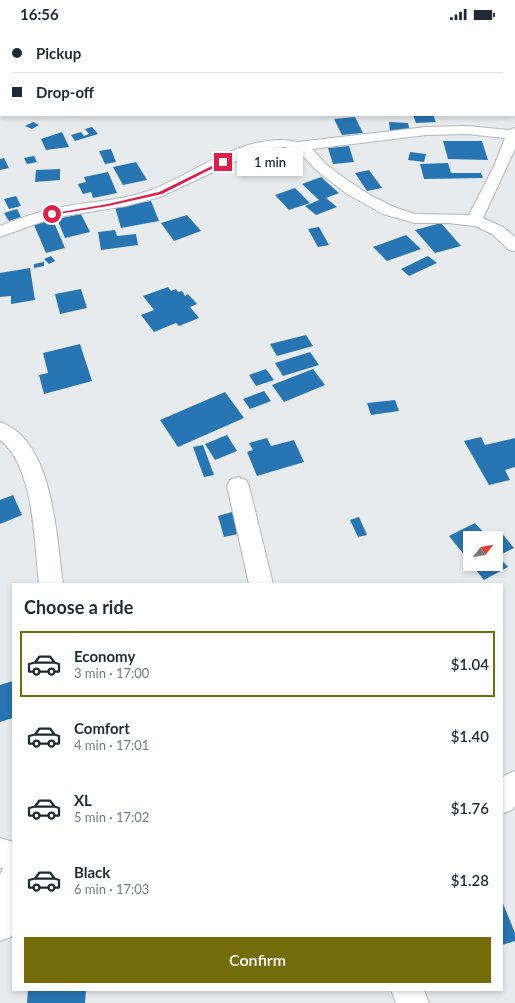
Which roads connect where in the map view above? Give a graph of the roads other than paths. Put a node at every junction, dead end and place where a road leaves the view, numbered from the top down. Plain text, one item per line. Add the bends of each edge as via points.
1 (514, 133) edge
2 (298, 146) junction
3 (508, 166) edge
4 (474, 220) junction
5 (0, 232) edge
6 (515, 246) edge
7 (0, 430) edge
8 (238, 486) dead end
9 (51, 583) edge
10 (261, 583) edge
11 (515, 785) edge
12 (503, 799) edge
13 (0, 853) edge
14 (12, 857) edge
15 (12, 882) edge
16 (0, 926) edge
17 (407, 991) edge
18 (413, 1003) edge

1 - 2 street via 426,131
1 - 3 street
2 - 4 street via 323,169 386,210 413,218
2 - 5 street via 288,143 262,146 236,155 160,193 52,214
3 - 4 street
4 - 6 street via 507,237
7 - 9 street via 9,435 25,453 36,483
8 - 10 street
11 - 12 street
13 - 14 street
15 - 16 street
17 - 18 street

